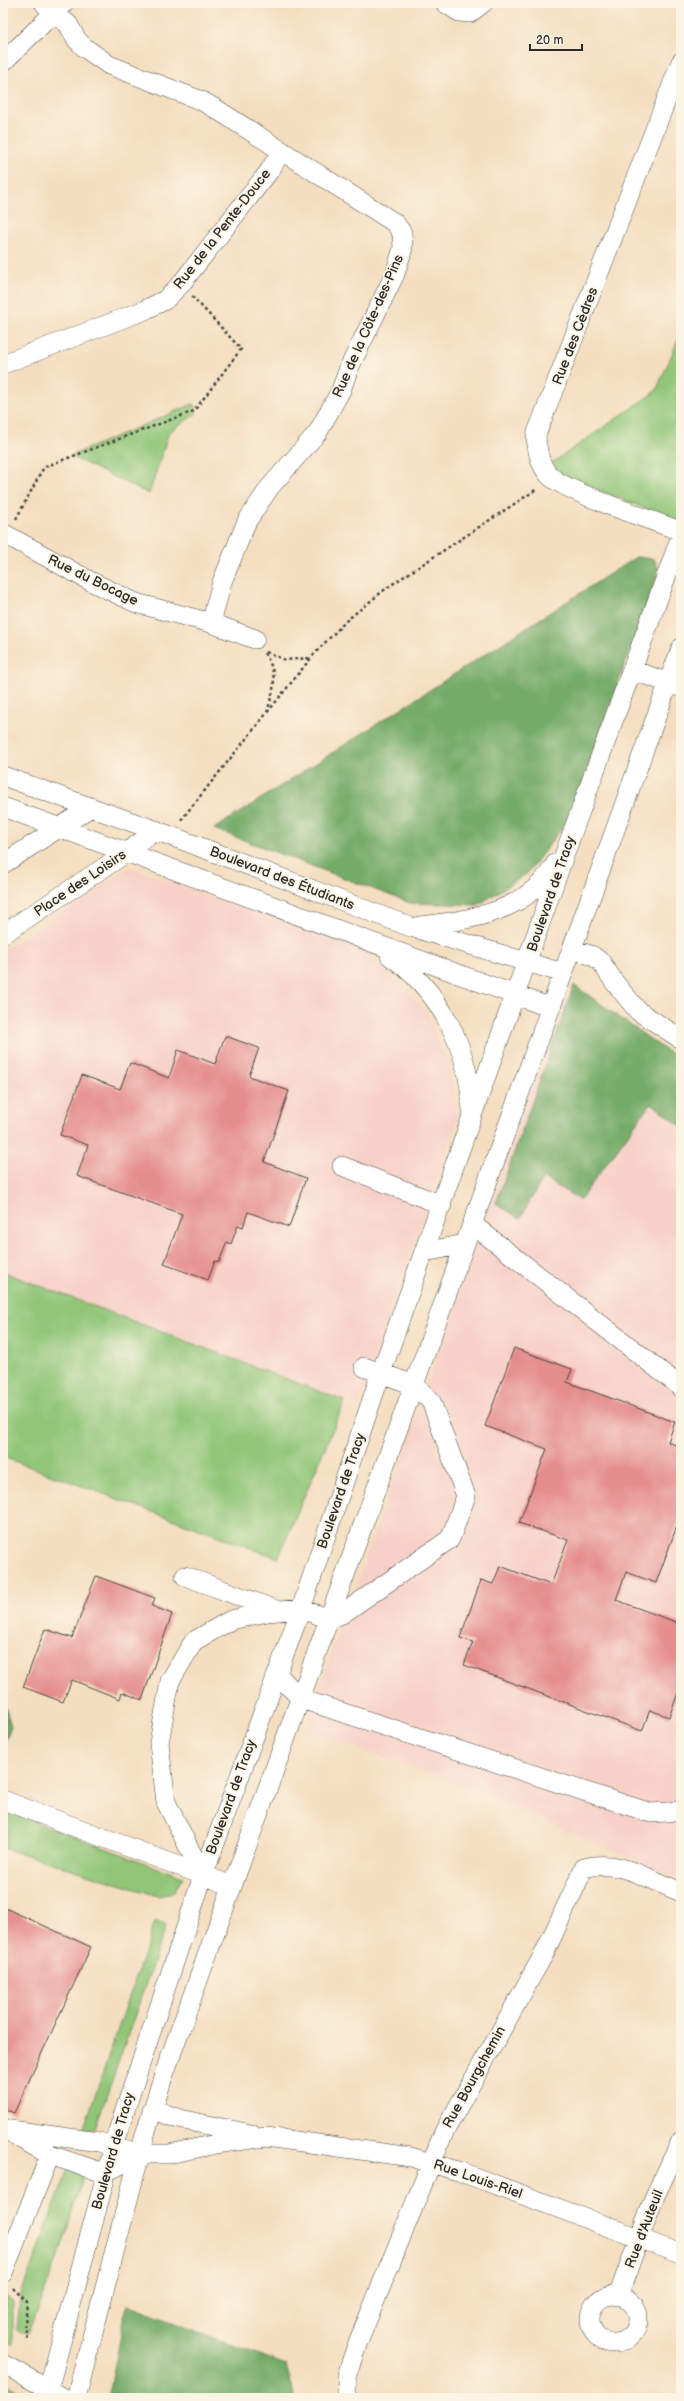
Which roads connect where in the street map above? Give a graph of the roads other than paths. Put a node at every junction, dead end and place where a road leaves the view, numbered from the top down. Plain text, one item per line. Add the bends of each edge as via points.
1 (444, 3) edge
2 (483, 3) edge
3 (54, 7) edge
4 (3, 62) edge
5 (681, 62) edge
6 (281, 152) junction
7 (3, 364) edge
8 (681, 531) edge
9 (5, 534) edge
10 (681, 536) edge
11 (211, 623) junction
12 (255, 639) dead end
13 (681, 648) edge
14 (632, 670) junction
15 (675, 685) edge
16 (3, 776) edge
17 (3, 807) edge
18 (91, 807) junction
19 (59, 828) junction
20 (156, 830) junction
21 (570, 839) junction
22 (126, 853) junction
23 (3, 864) edge
24 (411, 927) junction
25 (3, 934) edge
26 (370, 943) junction
27 (572, 949) junction
28 (528, 961) junction
29 (563, 973) junction
30 (515, 995) junction
31 (551, 1008) junction
32 (681, 1039) edge
33 (472, 1116) junction
34 (342, 1166) dead end
35 (442, 1205) junction
36 (472, 1224) junction
37 (464, 1244) junction
38 (425, 1252) junction
39 (373, 1370) junction
40 (414, 1385) junction
41 (681, 1387) edge
42 (185, 1576) dead end
43 (301, 1608) junction
44 (277, 1611) junction
45 (330, 1619) junction
46 (277, 1674) junction
47 (301, 1699) junction
48 (3, 1800) edge
49 (681, 1811) edge
50 (203, 1876) junction
51 (232, 1886) junction
52 (681, 1892) edge
53 (192, 1908) junction
54 (221, 1917) junction
55 (152, 2109) junction
56 (4, 2129) edge
57 (266, 2137) junction
58 (681, 2141) edge
59 (114, 2145) junction
60 (141, 2154) junction
61 (50, 2155) junction
62 (431, 2162) junction
63 (106, 2172) junction
64 (641, 2239) junction
65 (681, 2254) edge
66 (6, 2279) edge
67 (618, 2296) dead end
68 (3, 2364) edge
69 (347, 2394) edge
70 (53, 2395) edge
71 (76, 2398) edge

1 - 2 street via 459,12 470,13
3 - 4 street
3 - 6 street, Rue de la Côte-des-Pins via 77,40 98,58 109,65 202,101
5 - 8 street, Rue des Cèdres via 536,435 542,465 550,476 580,492
6 - 7 street, Rue de la Pente-Douce via 270,170 181,284 165,300
6 - 11 street, Rue de la Côte-des-Pins via 395,223 402,233 403,248 395,274 349,368 341,390 318,432 270,487 247,521 222,582
9 - 11 street, Rue du Bocage via 136,603
10 - 14 street, Boulevard de Tracy
11 - 12 street, Rue du Bocage
13 - 15 street, Boulevard de Tracy
14 - 15 street
14 - 21 street, Boulevard de Tracy
15 - 27 street, Boulevard de Tracy
16 - 18 street, Boulevard des Étudiants
17 - 19 street
18 - 19 street
18 - 20 street, Boulevard des Étudiants
19 - 22 street
19 - 23 street
20 - 22 street, Place des Loisirs
20 - 24 street, Boulevard des Étudiants
21 - 24 street via 551,873 531,894 515,904 494,913 468,919
21 - 28 street, Boulevard de Tracy
22 - 25 street, Place des Loisirs
22 - 26 street
24 - 28 street, Boulevard des Étudiants
26 - 30 street
26 - 33 street via 418,978 445,1015 468,1077
27 - 29 street, Boulevard de Tracy
27 - 32 street via 593,956 601,962 638,1011
28 - 29 street, Boulevard des Étudiants
28 - 30 street, Boulevard de Tracy
29 - 31 street, Boulevard de Tracy
30 - 31 street
30 - 33 street, Boulevard de Tracy
31 - 36 street, Boulevard de Tracy
33 - 35 street, Boulevard de Tracy
34 - 35 street
35 - 38 street, Boulevard de Tracy
36 - 37 street, Boulevard de Tracy
36 - 41 street
37 - 38 street
37 - 40 street, Boulevard de Tracy
38 - 39 street, Boulevard de Tracy
39 - 40 street
39 - 43 street, Boulevard de Tracy
40 - 45 street, Boulevard de Tracy
40 - 45 street via 431,1401 466,1496 450,1539 342,1614
42 - 44 street
43 - 44 street
43 - 45 street
43 - 46 street, Boulevard de Tracy
44 - 50 street via 231,1620 194,1641 170,1681 159,1743 166,1802
45 - 47 street, Boulevard de Tracy
46 - 47 street
46 - 50 street, Boulevard de Tracy
47 - 49 street via 651,1813
47 - 51 street, Boulevard de Tracy
48 - 50 street
50 - 51 street
50 - 53 street, Boulevard de Tracy
51 - 54 street, Boulevard de Tracy
52 - 62 street, Rue Bourgchemin via 618,1866 596,1864 584,1868 544,1954 444,2132
53 - 54 street
53 - 59 street, Boulevard de Tracy via 131,2086
54 - 55 street, Boulevard de Tracy
55 - 57 street, Rue Louis-Riel via 180,2119
55 - 60 street, Boulevard de Tracy
56 - 59 street, Rue Louis-Riel
56 - 61 street
57 - 60 street, Rue Louis-Riel via 169,2154
57 - 62 street, Rue Louis-Riel
58 - 64 street, Rue d'Auteuil via 654,2198
59 - 60 street, Rue Louis-Riel
59 - 63 street, Boulevard de Tracy
60 - 63 street, Rue Louis-Riel
60 - 71 street, Boulevard de Tracy
61 - 63 street via 89,2169
61 - 66 street
62 - 64 street, Rue Louis-Riel
62 - 69 street, Rue Bourgchemin via 357,2345 347,2374
63 - 70 street, Boulevard de Tracy
64 - 65 street, Rue Louis-Riel
64 - 67 street, Rue d'Auteuil
68 - 70 street

